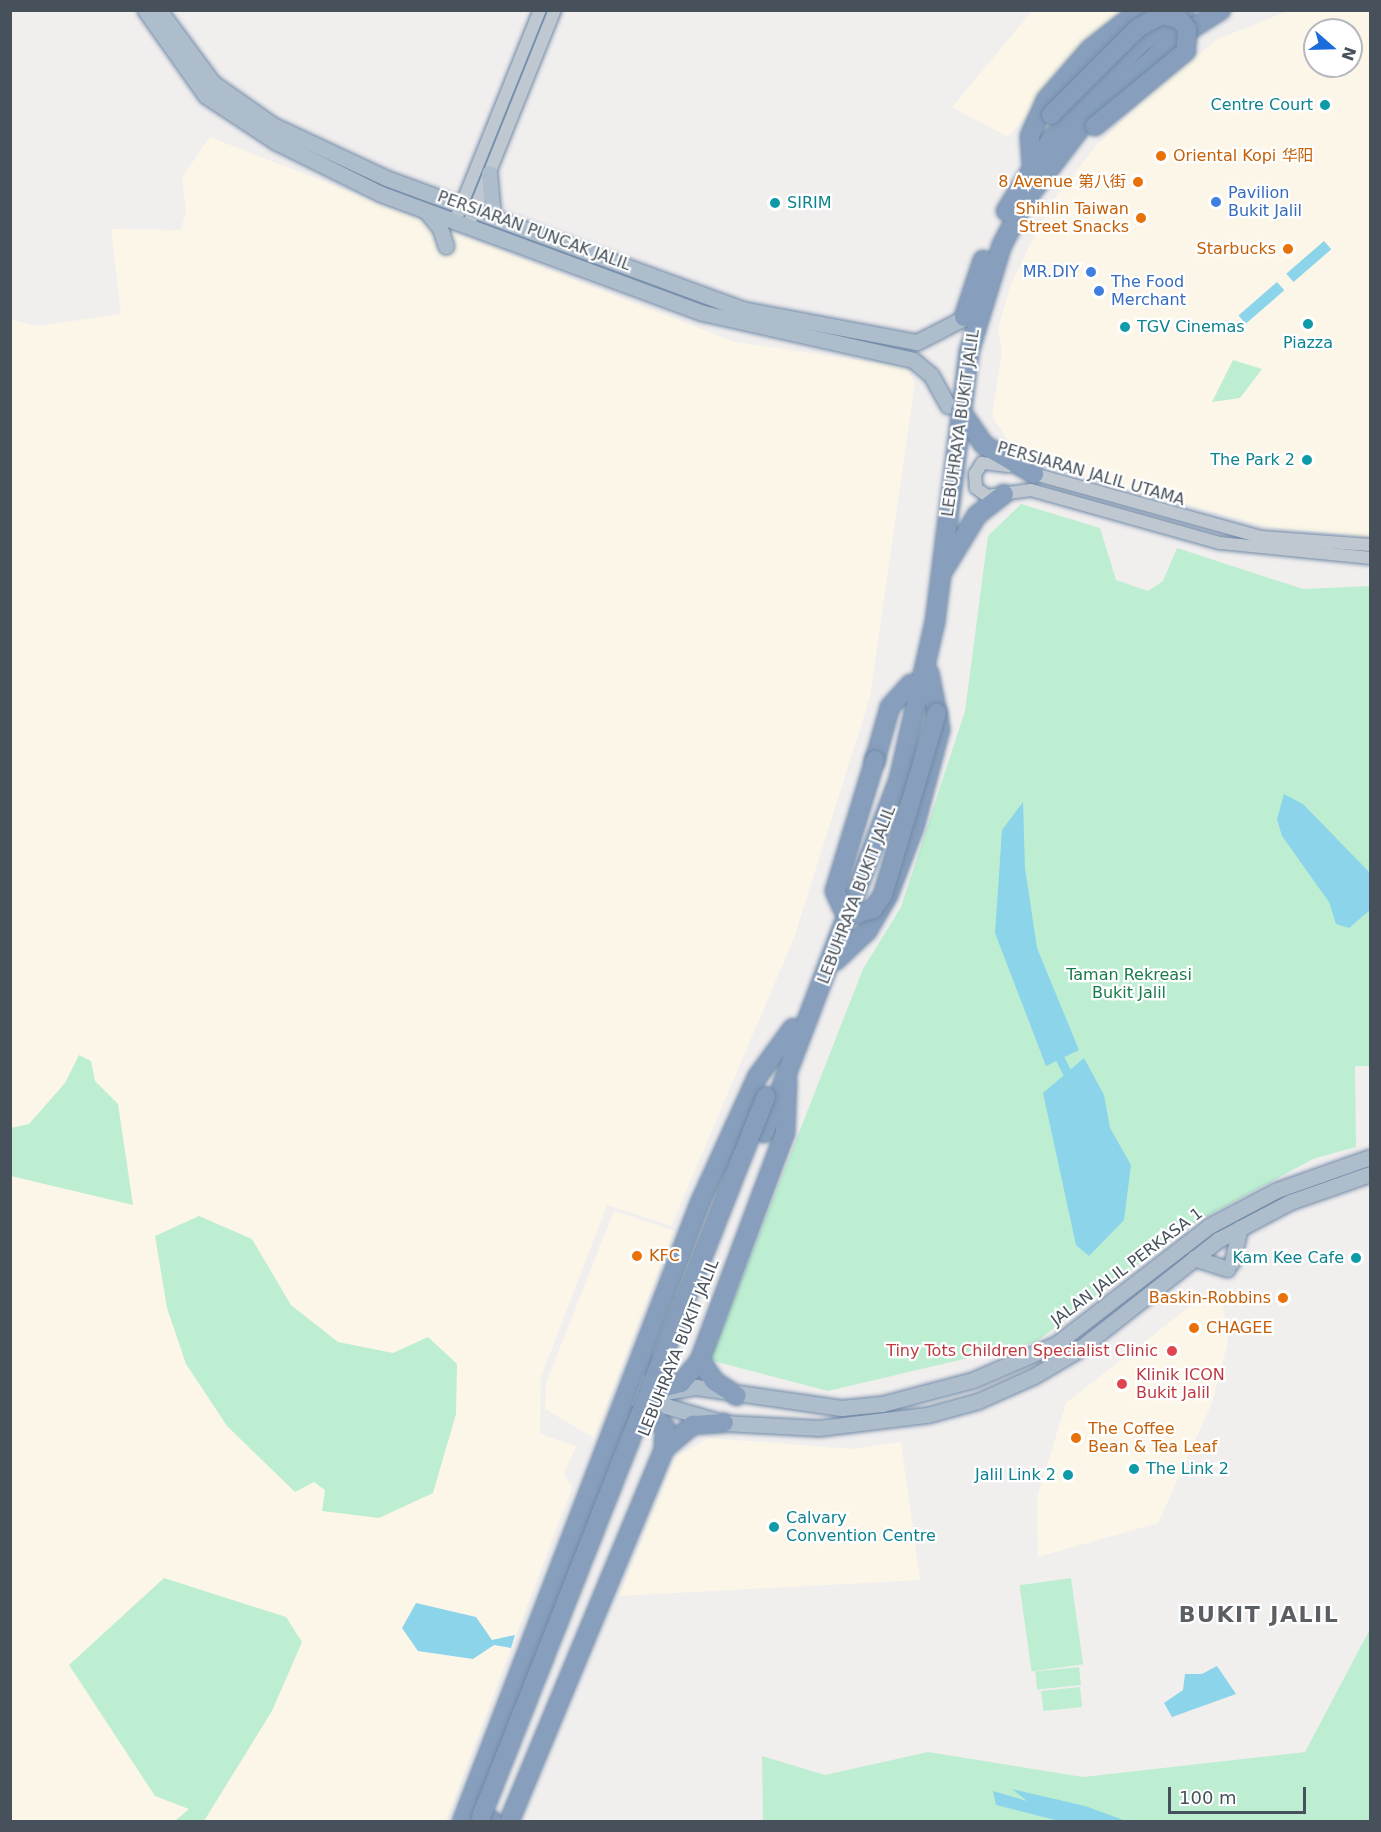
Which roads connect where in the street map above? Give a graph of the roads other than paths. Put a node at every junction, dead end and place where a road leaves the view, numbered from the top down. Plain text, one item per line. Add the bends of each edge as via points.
1 (145, 10) edge
2 (159, 10) edge
3 (540, 10) edge
4 (555, 10) edge
5 (1140, 10) edge
6 (1185, 10) edge
7 (1221, 10) edge
8 (1032, 166) junction
9 (1053, 168) junction
10 (489, 173) junction
11 (468, 208) junction
12 (425, 210) junction
13 (493, 218) junction
14 (461, 224) junction
15 (446, 246) dead end
16 (964, 318) junction
17 (954, 408) junction
18 (1034, 474) junction
19 (1004, 494) junction
20 (1371, 545) edge
21 (1371, 558) edge
22 (942, 573) junction
23 (927, 665) junction
24 (911, 684) junction
25 (937, 713) junction
26 (831, 964) junction
27 (793, 1028) junction
28 (787, 1075) junction
29 (1371, 1157) edge
30 (1371, 1174) edge
31 (1223, 1219) junction
32 (1240, 1228) junction
33 (1212, 1241) junction
34 (1186, 1242) junction
35 (1194, 1258) junction
36 (640, 1358) junction
37 (700, 1360) junction
38 (696, 1387) junction
39 (654, 1394) junction
40 (737, 1396) junction
41 (624, 1399) junction
42 (690, 1414) junction
43 (724, 1423) junction
44 (613, 1427) junction
45 (664, 1449) junction
46 (490, 1820) edge
47 (462, 1821) edge

1 - 12 main road, PERSIARAN PUNCAK JALIL via 206,96 276,142
2 - 11 main road, PERSIARAN PUNCAK JALIL via 213,82 273,125 387,178
3 - 11 street
4 - 10 street
5 - 8 highway via 1090,49 1046,100 1030,136
6 - 8 highway, LEBUHRAYA BUKIT JALIL via 1140,44 1058,131
7 - 9 highway, LEBUHRAYA BUKIT JALIL via 1135,71 1088,118
8 - 9 highway, bridge via 1051,115 1138,28 1161,15 1179,19 1187,29 1186,51 1095,126
8 - 16 highway, LEBUHRAYA BUKIT JALIL via 992,239
9 - 17 highway, LEBUHRAYA BUKIT JALIL via 1025,201 991,274
10 - 11 street
10 - 13 main road
11 - 13 main road, PERSIARAN PUNCAK JALIL
11 - 14 street
12 - 14 main road, PERSIARAN PUNCAK JALIL
12 - 15 main road via 440,228
13 - 16 main road, PERSIARAN PUNCAK JALIL via 742,309 917,342
14 - 17 main road, PERSIARAN PUNCAK JALIL via 703,313 913,360 932,375
16 - 17 highway, LEBUHRAYA BUKIT JALIL
17 - 18 highway via 984,445
17 - 22 highway, LEBUHRAYA BUKIT JALIL
17 - 24 highway, LEBUHRAYA BUKIT JALIL
18 - 19 street, PERSIARAN JALIL UTAMA via 993,461 982,463 975,474 976,488 987,496
18 - 20 street, PERSIARAN JALIL UTAMA via 1261,537
19 - 21 street, PERSIARAN JALIL UTAMA via 1031,490 1220,543
19 - 22 highway via 977,515
22 - 23 highway, LEBUHRAYA BUKIT JALIL
23 - 25 highway
23 - 26 highway, LEBUHRAYA BUKIT JALIL via 899,779
24 - 25 highway, bridge via 890,707 836,891 842,907 857,914 873,909 883,895
24 - 27 highway, LEBUHRAYA BUKIT JALIL via 875,814
25 - 26 highway via 936,754 897,874 867,931
26 - 28 highway, LEBUHRAYA BUKIT JALIL
27 - 36 highway via 758,1076 700,1203
27 - 46 highway, LEBUHRAYA BUKIT JALIL, bridge
28 - 37 highway via 785,1133
28 - 46 highway, LEBUHRAYA BUKIT JALIL
29 - 31 main road, JALAN JALIL PERKASA 1 via 1277,1190
30 - 32 main road, JALAN JALIL PERKASA 1 via 1290,1202
31 - 33 main road
31 - 34 main road, JALAN JALIL PERKASA 1
32 - 33 main road, JALAN JALIL PERKASA 1
32 - 35 main road via 1229,1266
33 - 34 main road
33 - 35 main road, JALAN JALIL PERKASA 1
34 - 40 main road, JALAN JALIL PERKASA 1 via 1056,1344 973,1380 856,1407
35 - 43 main road, JALAN JALIL PERKASA 1 via 1058,1363 978,1401 871,1424 802,1429
36 - 37 highway via 652,1377 665,1387 681,1383
36 - 39 main road, JALAN JALIL PERKASA 1 via 639,1381
36 - 41 highway
37 - 40 highway via 714,1381
38 - 39 main road, JALAN JALIL PERKASA 1
38 - 40 main road, JALAN JALIL PERKASA 1
38 - 42 main road via 684,1404
39 - 41 main road, JALAN JALIL PERKASA 1
39 - 42 main road, JALAN JALIL PERKASA 1 via 666,1406
41 - 44 highway
42 - 43 main road, JALAN JALIL PERKASA 1
43 - 45 highway via 693,1425
44 - 45 highway via 634,1416 653,1416 665,1427
44 - 47 highway
45 - 46 highway

